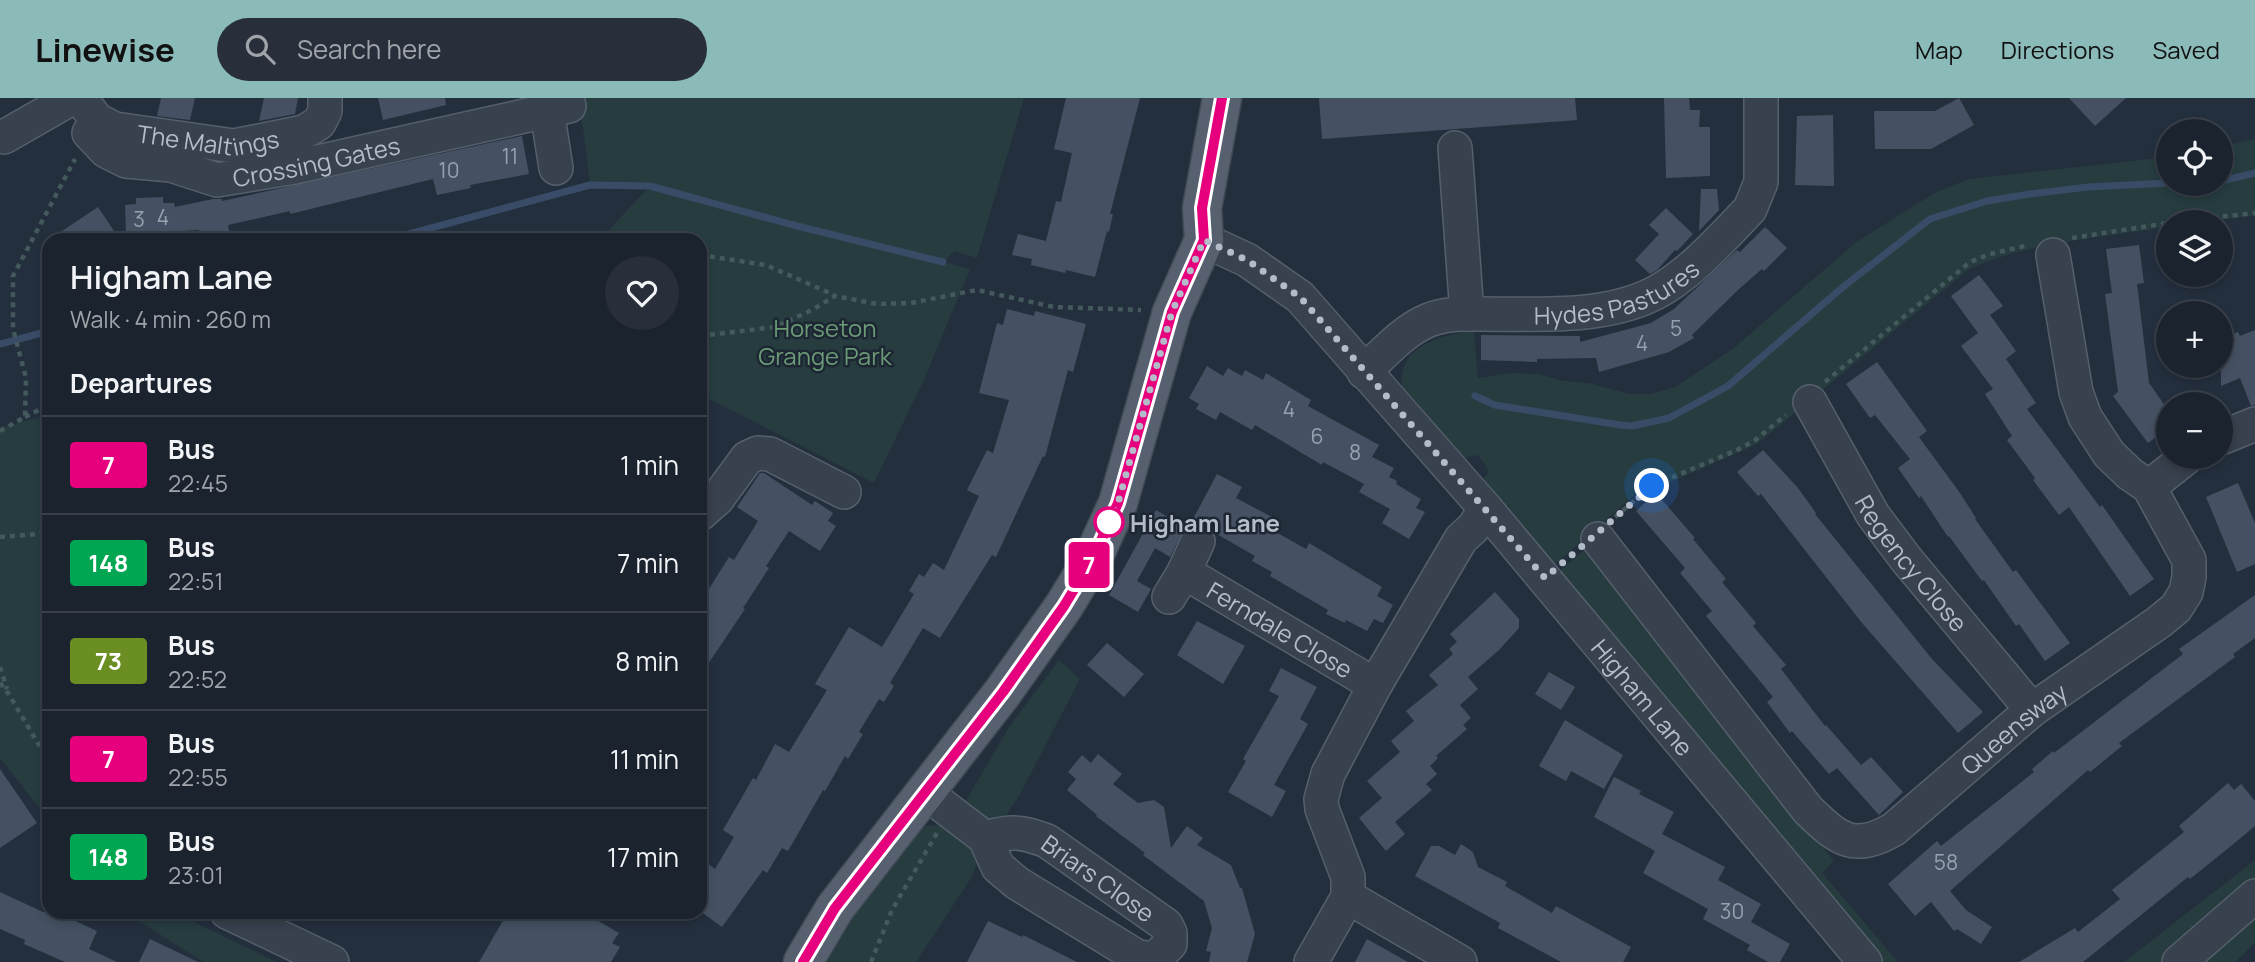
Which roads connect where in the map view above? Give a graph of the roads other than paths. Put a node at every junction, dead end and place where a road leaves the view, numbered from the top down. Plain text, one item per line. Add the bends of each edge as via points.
1 (72, 98) edge
2 (325, 98) edge
3 (1222, 98) edge
4 (1761, 98) edge
5 (89, 117) edge
6 (2, 136) edge
7 (1455, 148) dead end
8 (556, 168) dead end
9 (1204, 240) junction
10 (2052, 246) road end
11 (1467, 314) junction
12 (1364, 372) junction
13 (1805, 402) road end
14 (2255, 424) edge
15 (2233, 433) edge
16 (2172, 469) edge
17 (2149, 487) junction
18 (844, 492) dead end
19 (708, 507) edge
20 (1486, 509) junction
21 (1606, 529) road end
22 (1198, 541) dead end
23 (1375, 685) junction
24 (2032, 710) junction
25 (939, 802) junction
26 (985, 838) junction
27 (2255, 896) edge
28 (1348, 897) junction
29 (258, 919) edge
30 (275, 923) edge
31 (332, 962) edge
32 (803, 962) edge
33 (1311, 962) edge
34 (1460, 962) edge
35 (1865, 962) edge
36 (2179, 962) edge

1 - 6 street
2 - 5 street, The Maltings via 319,123 304,132 234,146 115,129
3 - 9 main road via 1202,208
4 - 11 street, Hydes Pastures via 1757,195 1750,209 1684,274 1654,293 1590,312
5 - 8 street, Crossing Gates via 106,151 126,161 171,164 218,180 558,108
7 - 11 street
9 - 12 street, Higham Lane via 1247,260 1300,297
9 - 25 main road via 1172,312 1118,503 1093,558
10 - 17 street, Queensway via 2076,392 2085,417 2109,454
11 - 12 street, Hydes Pastures via 1428,320
12 - 20 street, Higham Lane
13 - 24 street, Regency Close via 1873,515
14 - 15 street
16 - 17 street
17 - 24 street, Queensway via 2189,560 2186,592 2159,622
18 - 19 street via 770,454 758,453 747,458
20 - 23 street, Ferndale Close via 1461,539
20 - 35 street, Higham Lane
21 - 24 street, Queensway via 1808,810 1833,834 1863,842 1894,829
22 - 23 street, Ferndale Close via 1177,585
23 - 28 street, Ferndale Close via 1328,774 1321,799 1348,877
25 - 26 street, Briars Close
25 - 32 main road via 835,908
26 - 26 street, Briars Close via 1009,832 1047,841 1166,925 1170,944 1155,959 1139,957 1017,883 998,867
27 - 36 street
28 - 33 street
28 - 34 street
29 - 30 street
30 - 31 street

